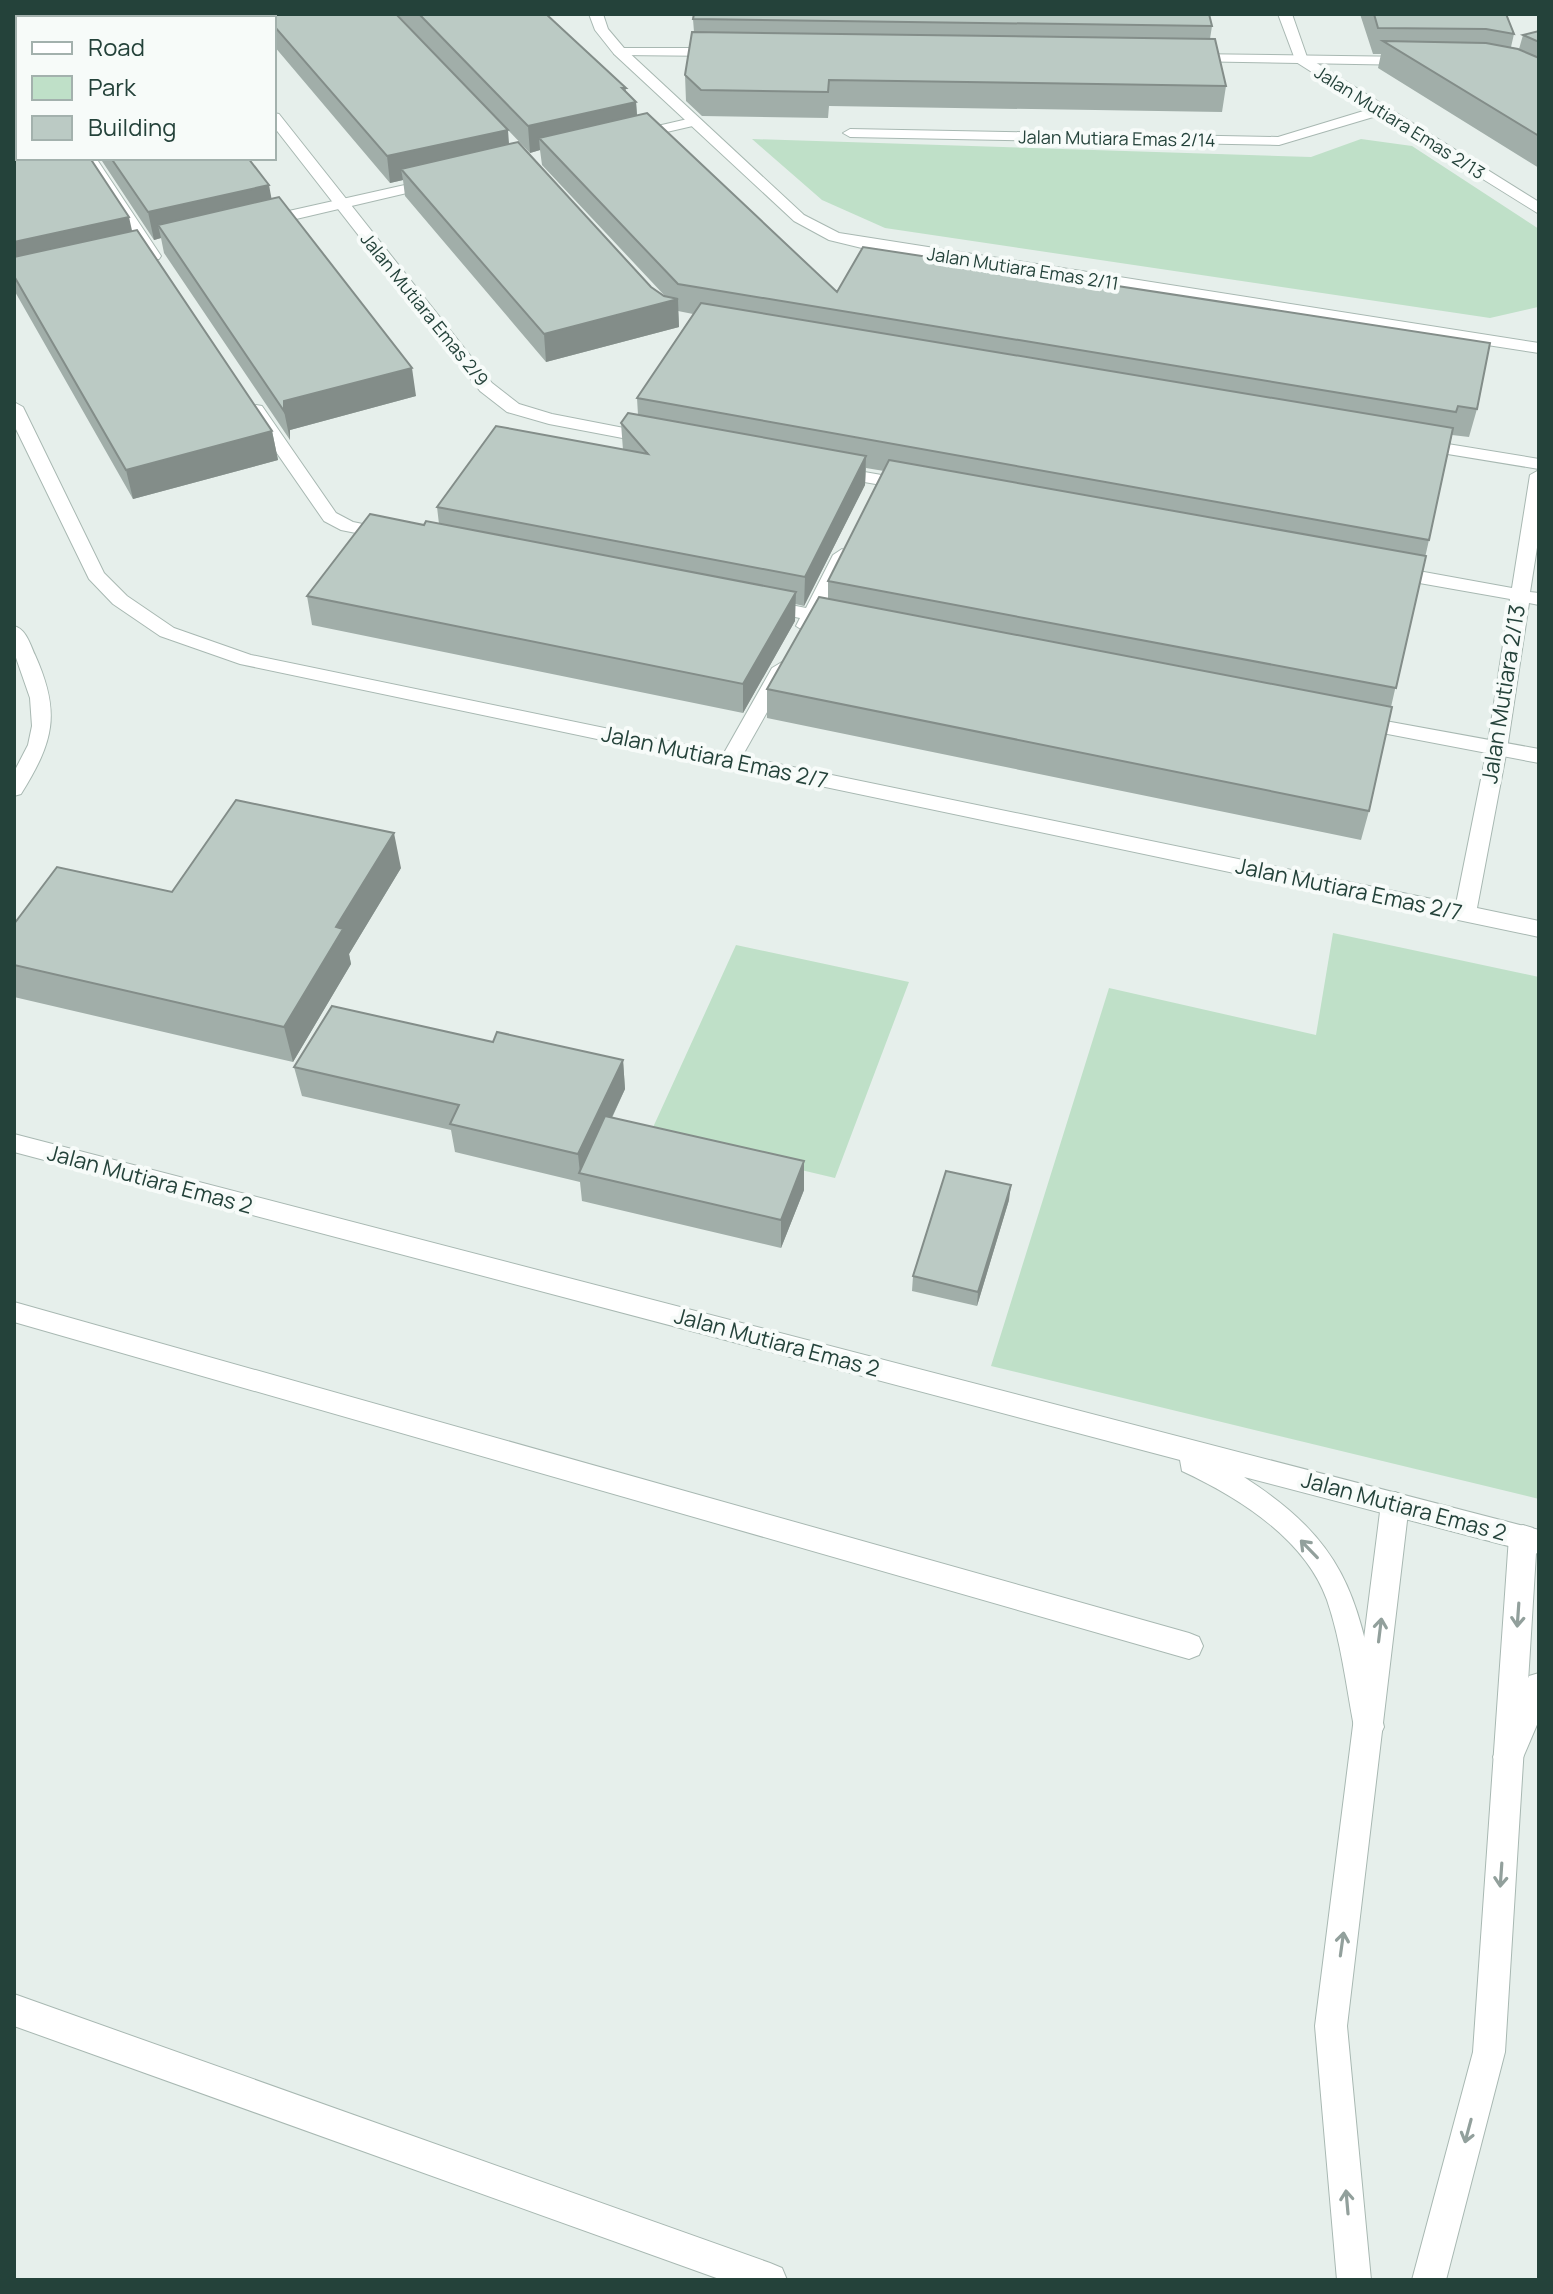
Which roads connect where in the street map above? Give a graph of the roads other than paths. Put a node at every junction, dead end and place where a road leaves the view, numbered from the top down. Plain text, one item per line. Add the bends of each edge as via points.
1 (596, 14) edge
2 (1285, 14) edge
3 (619, 51) junction
4 (730, 53) edge
5 (1174, 58) edge
6 (1301, 59) junction
7 (1420, 61) edge
8 (1380, 110) junction
9 (276, 120) edge
10 (692, 122) junction
11 (850, 133) dead end
12 (617, 140) edge
13 (90, 160) edge
14 (449, 179) edge
15 (341, 204) junction
16 (1539, 209) edge
17 (252, 225) edge
18 (166, 275) edge
19 (1539, 348) edge
20 (245, 393) edge
21 (14, 407) edge
22 (669, 441) edge
23 (1398, 441) edge
24 (1539, 464) edge
25 (819, 469) edge
26 (1539, 475) edge
27 (926, 488) edge
28 (853, 534) edge
29 (404, 538) edge
30 (1378, 570) edge
31 (1529, 597) edge
32 (749, 603) edge
33 (812, 615) junction
34 (859, 624) edge
35 (14, 632) edge
36 (1341, 718) edge
37 (1497, 749) junction
38 (1539, 756) edge
39 (730, 760) junction
40 (14, 789) edge
41 (1465, 913) junction
42 (1539, 929) edge
43 (14, 1143) edge
44 (14, 1312) edge
45 (1082, 1421) junction
46 (1395, 1504) junction
47 (1531, 1539) edge
48 (1189, 1646) dead end
49 (1539, 1686) edge
50 (1369, 1727) junction
51 (1508, 1757) junction
52 (14, 2010) edge
53 (770, 2280) edge
54 (1354, 2280) edge
55 (1429, 2280) edge

1 - 3 street, Jalan Mutiara Emas 2/11
2 - 6 street, Jalan Mutiara Emas 2/13
3 - 4 street
3 - 10 street, Jalan Mutiara Emas 2/11
5 - 6 street
6 - 7 street
6 - 8 street, Jalan Mutiara Emas 2/13
8 - 11 street, Jalan Mutiara Emas 2/14 via 1279,141
8 - 16 street, Jalan Mutiara Emas 2/13
9 - 15 street, Jalan Mutiara Emas 2/9
10 - 12 street
10 - 19 street, Jalan Mutiara Emas 2/11 via 799,218 850,241
13 - 18 street
14 - 15 street
15 - 17 street
15 - 22 street, Jalan Mutiara Emas 2/9 via 486,387 513,408
20 - 29 street via 330,517 347,526
21 - 39 street, Jalan Mutiara Emas 2/7 via 96,575 120,600 167,632 247,660
23 - 24 street
25 - 27 street via 876,487
26 - 31 street, Jalan Mutiara 2/13
28 - 33 street
30 - 31 street
31 - 37 street, Jalan Mutiara 2/13
32 - 33 street
33 - 34 street
33 - 39 street
35 - 40 street via 42,704 40,738
36 - 37 street
37 - 38 street
37 - 41 street, Jalan Mutiara 2/13
39 - 41 street, Jalan Mutiara Emas 2/7
41 - 42 street, Jalan Mutiara Emas 2/7
43 - 45 street, Jalan Mutiara Emas 2
44 - 48 street
45 - 46 street, Jalan Mutiara Emas 2
50 -> 45 street via 1340,1598 1318,1558 1272,1511 1220,1474
46 - 47 street, Jalan Mutiara Emas 2
50 -> 46 street
47 -> 51 street
49 - 51 street
54 -> 50 street via 1331,2026
51 -> 55 street via 1489,2052
52 - 53 street

